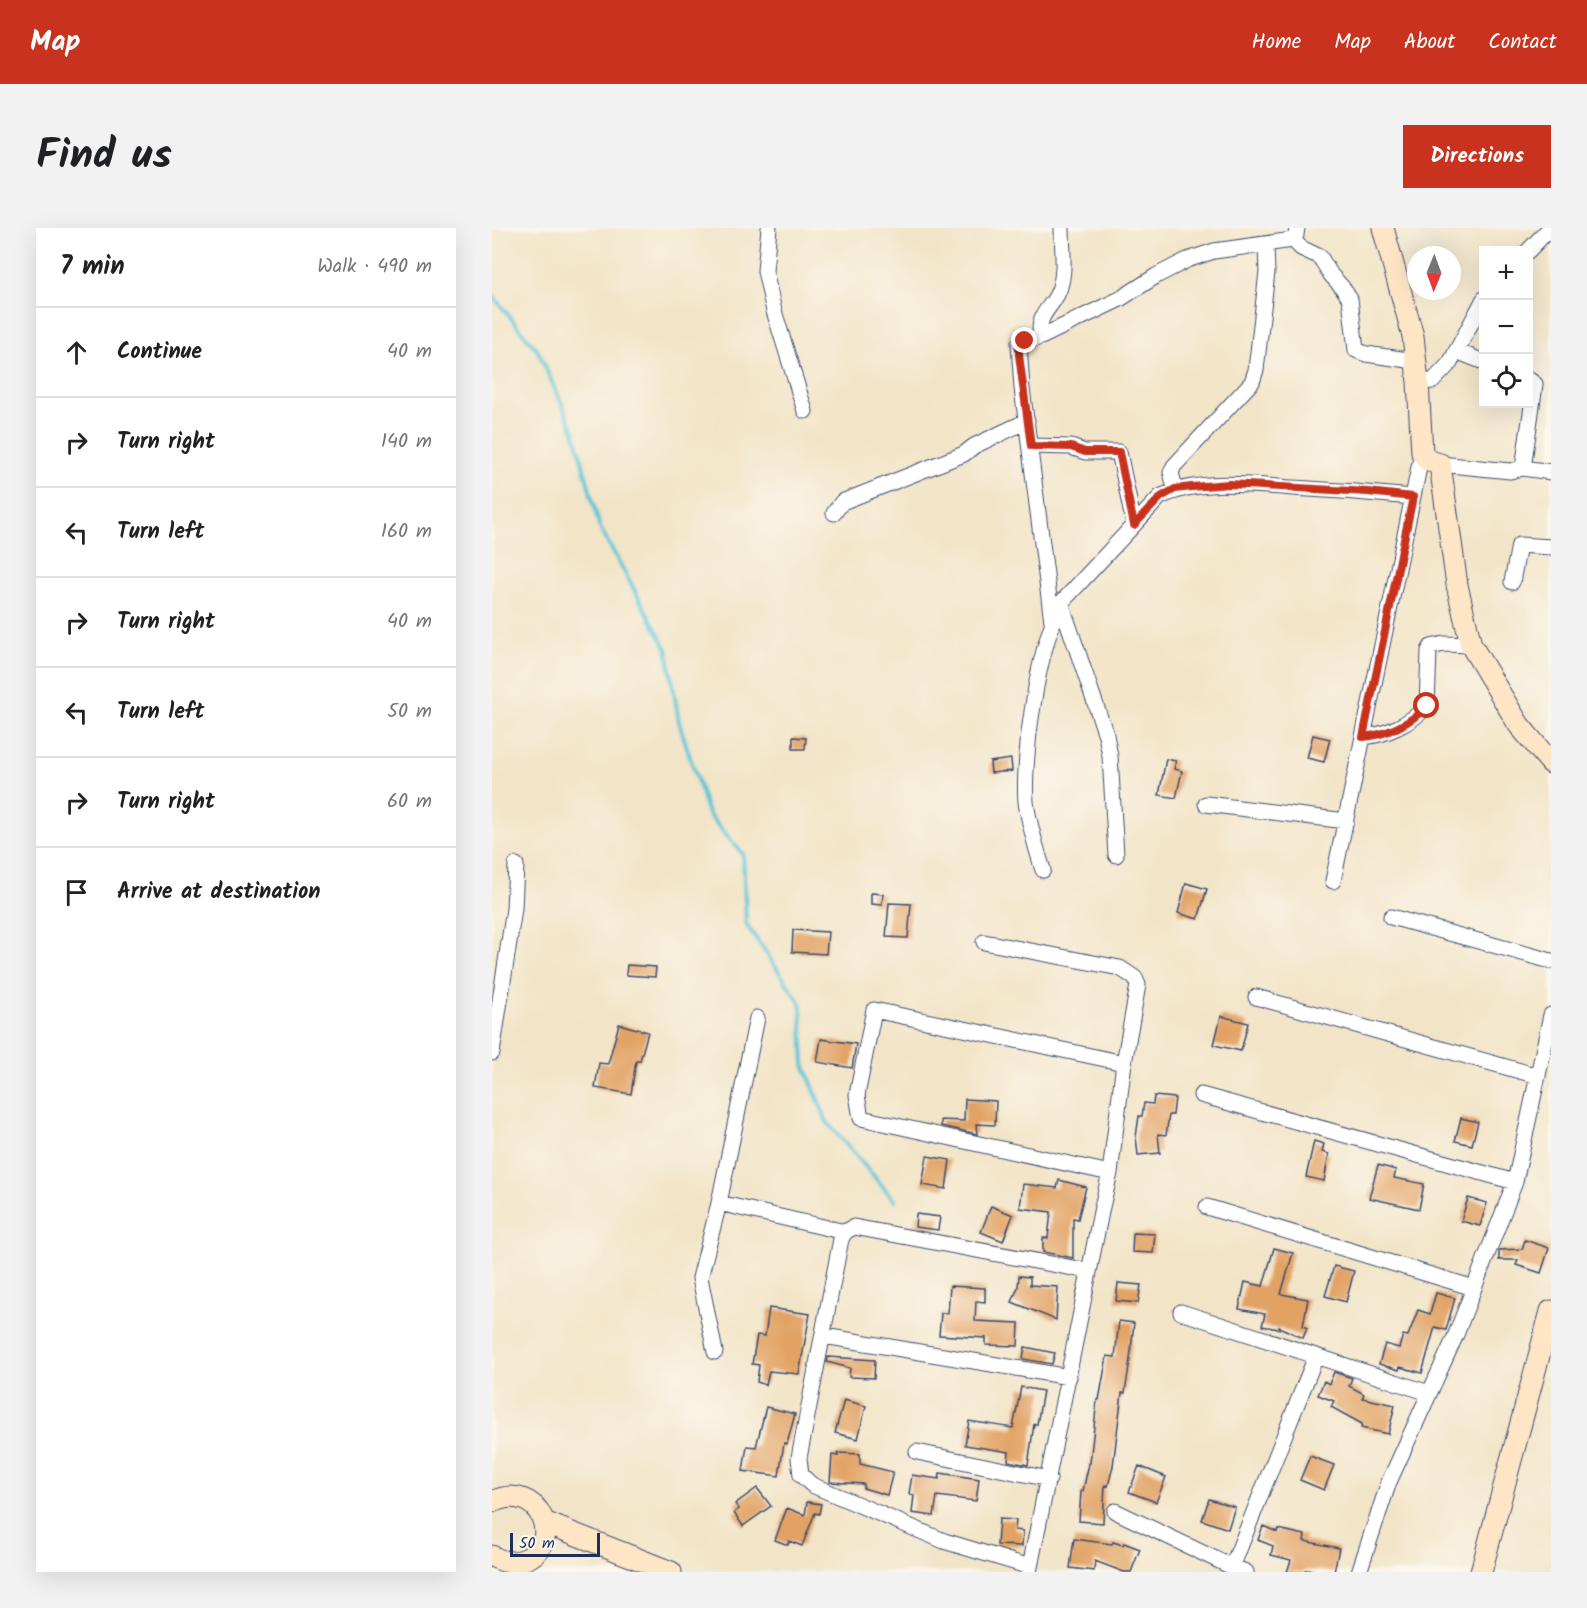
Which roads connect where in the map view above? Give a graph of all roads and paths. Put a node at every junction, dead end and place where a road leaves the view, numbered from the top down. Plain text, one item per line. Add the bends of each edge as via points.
1 (769, 228) edge
2 (1062, 228) edge
3 (1383, 228) edge
4 (1550, 228) edge
5 (1295, 234) edge
6 (1266, 244) junction
7 (1533, 246) edge
8 (1483, 300) edge
9 (1041, 337) junction
10 (1456, 351) junction
11 (1479, 360) edge
12 (1415, 361) junction
13 (1418, 382) junction
14 (1533, 383) edge
15 (1533, 399) edge
16 (1532, 408) edge
17 (805, 411) dead end
18 (1027, 421) junction
19 (1031, 446) junction
20 (1422, 453) junction
21 (1440, 464) junction
22 (1523, 468) junction
23 (1551, 472) edge
24 (1175, 489) junction
25 (1413, 497) junction
26 (834, 513) dead end
27 (1134, 525) junction
28 (1551, 547) edge
29 (1512, 582) dead end
30 (1061, 603) junction
31 (1052, 621) junction
32 (1471, 645) junction
33 (1363, 737) junction
34 (1551, 763) edge
35 (1206, 804) dead end
36 (1346, 821) junction
37 (1116, 855) dead end
38 (516, 865) dead end
39 (1043, 870) dead end
40 (1333, 881) dead end
41 (1390, 917) dead end
42 (984, 942) dead end
43 (1551, 961) edge
44 (1256, 997) dead end
45 (1551, 1015) edge
46 (757, 1018) dead end
47 (492, 1053) edge
48 (1124, 1063) junction
49 (1539, 1076) junction
50 (1202, 1095) dead end
51 (1110, 1173) junction
52 (1515, 1182) junction
53 (719, 1203) junction
54 (1207, 1207) dead end
55 (845, 1232) junction
56 (1089, 1271) junction
57 (1474, 1288) junction
58 (1551, 1311) edge
59 (1181, 1312) dead end
60 (824, 1336) junction
61 (716, 1352) dead end
62 (1316, 1356) junction
63 (1069, 1377) junction
64 (1429, 1393) junction
65 (917, 1452) dead end
66 (1049, 1479) junction
67 (492, 1502) edge
68 (1115, 1511) dead end
69 (544, 1522) junction
70 (492, 1556) edge
71 (1239, 1569) edge
72 (1029, 1570) edge
73 (671, 1572) edge
74 (1359, 1572) edge
75 (1481, 1572) edge

1 - 17 street via 765,272
2 - 9 street via 1061,283 1040,322
3 - 12 street via 1409,320
4 - 7 street
5 - 6 street
5 - 12 street via 1301,248 1320,257 1350,299 1356,350
6 - 9 street via 1187,260
6 - 24 street via 1267,272 1252,382 1174,466 1171,472
8 - 10 street
9 - 18 street via 1019,344
10 - 11 street
10 - 13 street via 1432,381
12 - 13 street
13 - 20 street
14 - 15 street
16 - 22 street
18 - 19 street
18 - 26 street via 963,454 842,502
19 - 27 street via 1119,452
19 - 31 street
20 - 21 street via 1429,461
20 - 25 street
21 - 22 street via 1510,471
21 - 32 street via 1457,585
22 - 23 street
24 - 25 street via 1229,484
24 - 27 street via 1161,497
25 - 33 street
27 - 30 street
28 - 29 street via 1519,545
30 - 31 street
30 - 37 street via 1106,735
31 - 39 street via 1034,697 1026,777 1026,803
32 - 33 street via 1431,646 1427,706 1391,730
32 - 34 street via 1519,725
33 - 36 street
35 - 36 street
36 - 40 street
38 - 47 street via 514,909
41 - 43 street
42 - 48 street via 1120,968 1128,973 1138,985
44 - 49 street
45 - 49 street
46 - 53 street
48 - 51 street
48 - 51 street via 874,1010 857,1095 861,1118
49 - 52 street
50 - 52 street
51 - 56 street
52 - 57 street
53 - 55 street
53 - 61 street via 700,1278
54 - 57 street
55 - 56 street via 854,1227
55 - 60 street
56 - 63 street
57 - 64 street
58 - 75 street
59 - 62 street
60 - 63 street
60 - 72 street via 799,1458 801,1475 812,1485 944,1541
62 - 64 street
62 - 71 street
63 - 66 street
64 - 74 street via 1389,1482
65 - 66 street
66 - 72 street
67 - 69 street via 513,1496 524,1498 540,1512
68 - 71 street
69 - 70 street via 542,1544 526,1559 504,1562
69 - 73 street

